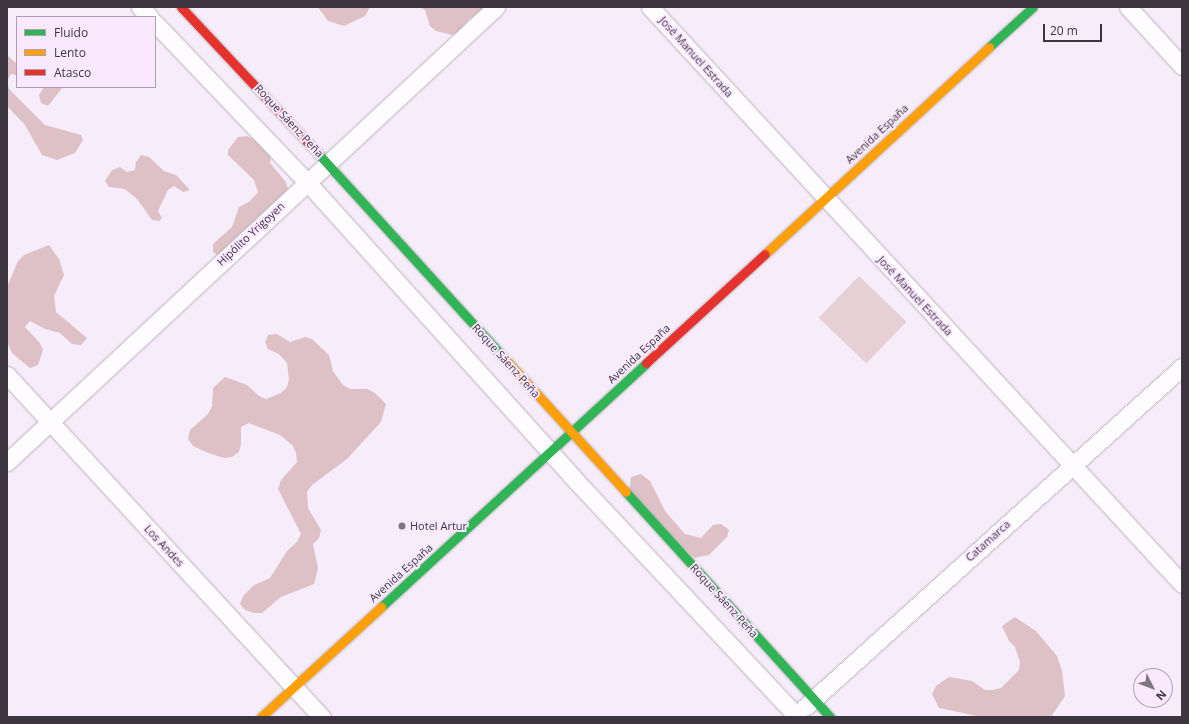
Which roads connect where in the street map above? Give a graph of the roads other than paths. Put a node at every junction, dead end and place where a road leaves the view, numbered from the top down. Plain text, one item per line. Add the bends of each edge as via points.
1 (140, 7) edge
2 (181, 7) edge
3 (496, 7) edge
4 (650, 7) edge
5 (1033, 7) edge
6 (1128, 7) edge
7 (149, 16) edge
8 (156, 24) edge
9 (1182, 66) edge
10 (327, 163) junction
11 (307, 182) junction
12 (825, 198) junction
13 (1182, 367) edge
14 (7, 375) edge
15 (51, 422) junction
16 (571, 433) junction
17 (550, 452) junction
18 (7, 462) edge
19 (1072, 465) junction
20 (1182, 584) edge
21 (294, 687) junction
22 (814, 699) junction
23 (796, 716) edge
24 (261, 717) edge
25 (322, 717) edge
26 (830, 717) edge

1 - 7 street
2 - 10 main road, Roque Sáenz Peña
3 - 10 street, Hipólito Yrigoyen
4 - 12 street, José Manuel Estrada
5 - 12 main road, Avenida España
6 - 9 street
8 - 11 street
10 - 11 street, Hipólito Yrigoyen
10 - 16 main road, Roque Sáenz Peña
11 - 15 street, Hipólito Yrigoyen
11 - 17 street
12 - 16 main road, Avenida España
12 - 19 street, José Manuel Estrada
13 - 19 street, Catamarca
14 - 15 street, Los Andes
15 - 18 street, Hipólito Yrigoyen
15 - 21 street, Los Andes
16 - 17 main road, Avenida España
16 - 22 main road, Roque Sáenz Peña
17 - 21 main road, Avenida España
17 - 23 street
19 - 20 street, José Manuel Estrada
19 - 22 street, Catamarca
21 - 24 main road, Avenida España
21 - 25 street, Los Andes
22 - 23 street, Catamarca
22 - 26 main road, Roque Sáenz Peña

